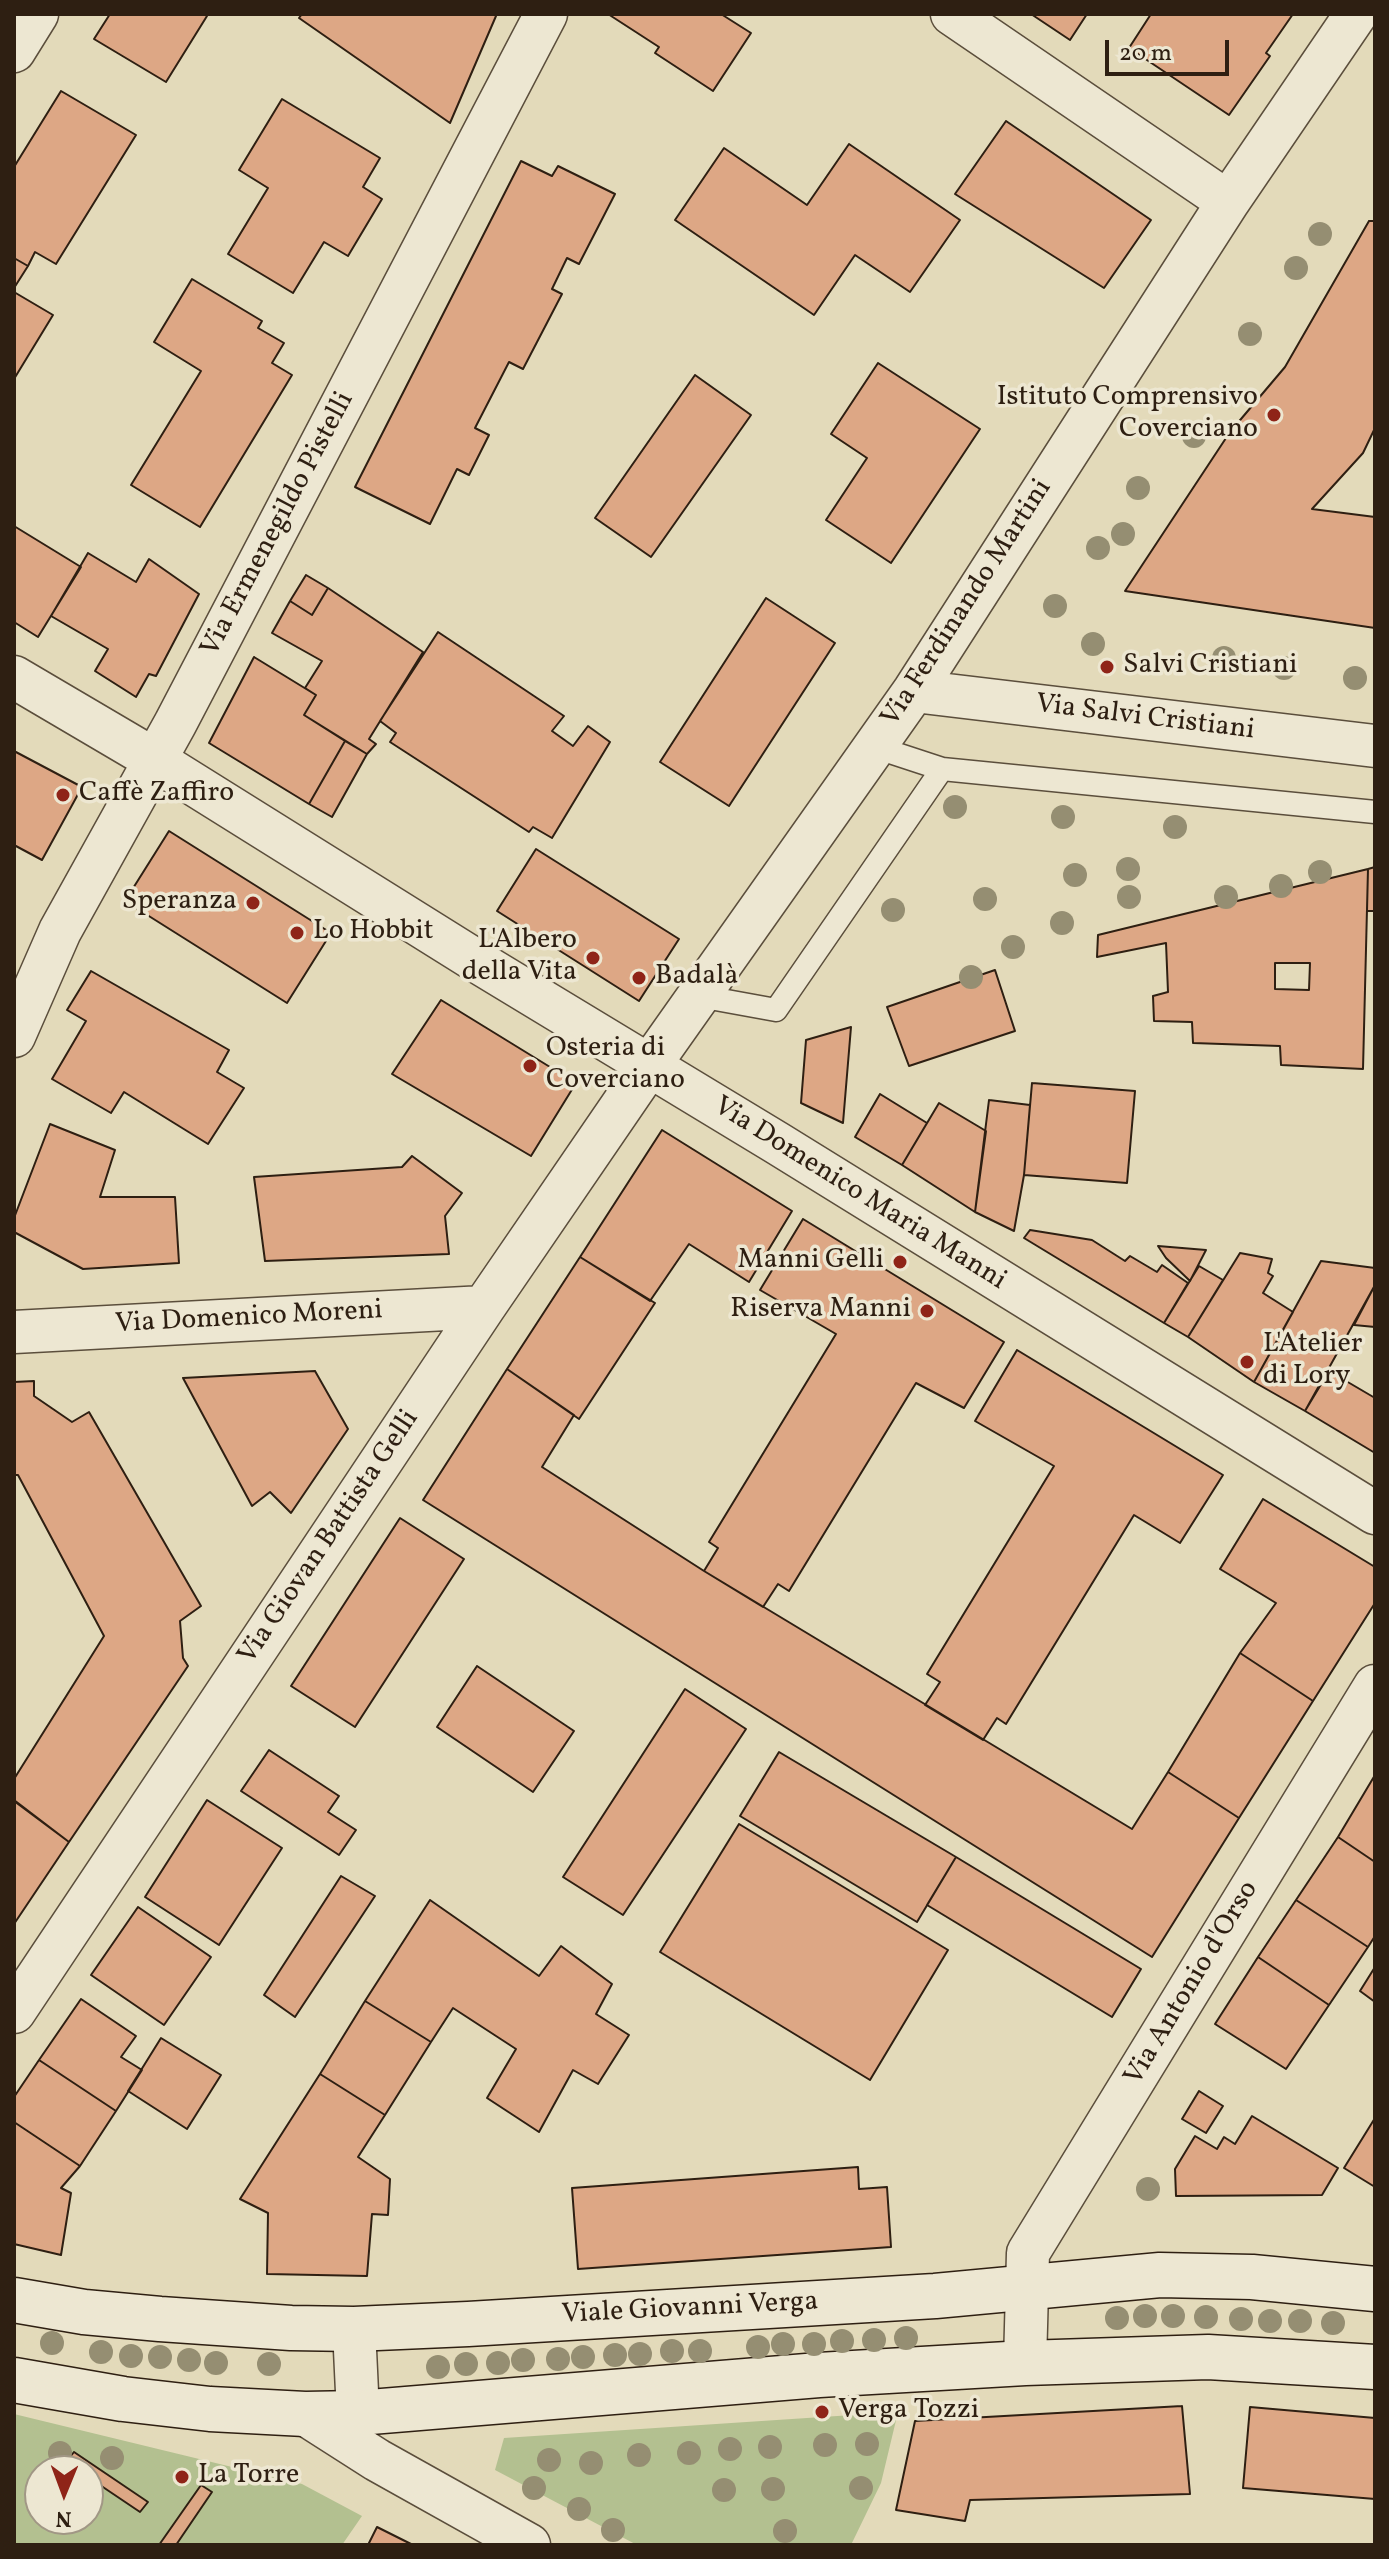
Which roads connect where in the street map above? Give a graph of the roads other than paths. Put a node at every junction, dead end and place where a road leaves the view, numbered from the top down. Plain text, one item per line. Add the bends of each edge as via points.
1 (37, 14) edge
2 (546, 14) edge
3 (952, 14) edge
4 (1356, 14) edge
5 (14, 51) edge
6 (1228, 202) junction
7 (14, 677) edge
8 (914, 691) junction
9 (1375, 746) edge
10 (875, 747) junction
11 (155, 760) junction
12 (942, 769) junction
13 (1375, 812) edge
14 (699, 996) junction
15 (14, 1036) edge
16 (649, 1066) junction
17 (484, 1307) junction
18 (14, 1332) edge
19 (1375, 1513) edge
20 (1375, 1686) edge
21 (14, 2012) edge
22 (1026, 2288) junction
23 (1375, 2289) edge
24 (14, 2300) edge
25 (354, 2329) junction
26 (1025, 2363) junction
27 (1375, 2367) edge
28 (14, 2380) edge
29 (358, 2413) junction
30 (305, 2414) junction
31 (529, 2545) edge

1 - 5 street
2 - 11 street, Via Ermenegildo Pistelli
3 - 6 street
4 - 6 street, Via Ferdinando Martini
6 - 8 street, Via Ferdinando Martini
7 - 11 street, Via Domenico Maria Manni
8 - 9 street, Via Salvi Cristiani
8 - 10 street, Via Ferdinando Martini
10 - 12 lane
10 - 14 street, Via Ferdinando Martini
11 - 15 street, Via Ermenegildo Pistelli via 60,931
11 - 16 street, Via Domenico Maria Manni
12 - 13 lane
12 - 14 lane via 776,1010
14 - 16 street, Via Ferdinando Martini
16 - 17 street, Via Giovan Battista Gelli
16 - 19 street, Via Domenico Maria Manni
17 - 18 street, Via Domenico Moreni
17 - 21 street, Via Giovan Battista Gelli
20 - 22 street, Via Antonio d'Orso via 1028,2253
22 - 23 main road, Viale Giovanni Verga via 1160,2275
22 - 25 main road, Viale Giovanni Verga
22 - 26 street
24 - 25 main road, Viale Giovanni Verga via 160,2319
25 - 29 street
26 - 27 main road via 1208,2357
26 - 29 main road
28 - 30 main road via 123,2399
29 - 30 main road
30 - 31 street

